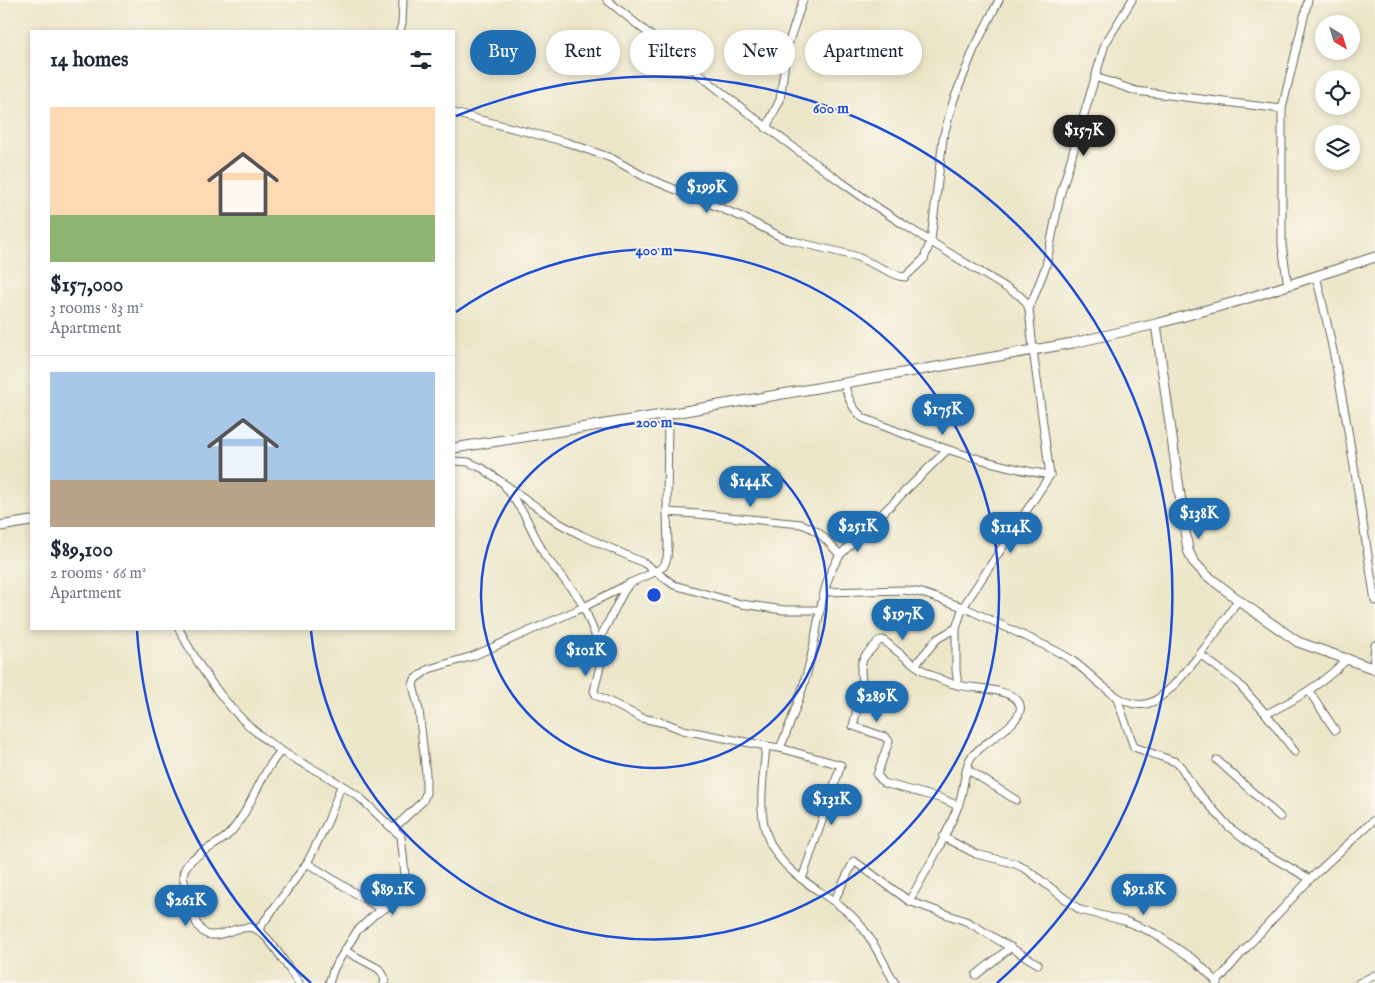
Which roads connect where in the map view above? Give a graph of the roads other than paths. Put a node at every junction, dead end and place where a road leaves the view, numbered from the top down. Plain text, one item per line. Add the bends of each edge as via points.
1 (403, 0) edge
2 (607, 0) edge
3 (803, 0) edge
4 (999, 0) edge
5 (1132, 0) edge
6 (1308, 0) edge
7 (400, 30) edge
8 (1095, 77) junction
9 (1282, 109) junction
10 (455, 114) edge
11 (766, 128) junction
12 (931, 240) junction
13 (1375, 257) edge
14 (1316, 276) junction
15 (1288, 286) junction
16 (1029, 309) junction
17 (1156, 324) junction
18 (1033, 350) junction
19 (844, 382) junction
20 (668, 414) junction
21 (455, 448) edge
22 (947, 450) junction
23 (455, 460) edge
24 (1050, 475) junction
25 (504, 486) junction
26 (667, 512) junction
27 (30, 520) edge
28 (0, 526) edge
29 (840, 554) junction
30 (655, 572) junction
31 (630, 583) junction
32 (825, 592) junction
33 (1238, 600) junction
34 (1375, 601) edge
35 (584, 607) junction
36 (963, 607) junction
37 (820, 610) junction
38 (956, 628) junction
39 (180, 630) edge
40 (598, 642) junction
41 (1375, 645) edge
42 (1201, 655) junction
43 (1348, 658) junction
44 (915, 666) junction
45 (1374, 668) edge
46 (958, 685) junction
47 (1309, 691) junction
48 (1116, 696) junction
49 (1266, 714) junction
50 (1336, 730) dead end
51 (766, 746) junction
52 (780, 748) junction
53 (281, 751) junction
54 (1295, 752) dead end
55 (1217, 760) dead end
56 (967, 769) junction
57 (341, 786) junction
58 (1016, 800) dead end
59 (958, 806) junction
60 (1280, 817) dead end
61 (1374, 823) edge
62 (393, 829) junction
63 (943, 837) junction
64 (307, 863) junction
65 (802, 879) junction
66 (1310, 879) junction
67 (834, 901) junction
68 (909, 901) junction
69 (382, 910) junction
70 (258, 930) junction
71 (1011, 947) junction
72 (344, 950) junction
73 (1038, 964) dead end
74 (976, 975) dead end
75 (1375, 975) edge
76 (299, 983) edge
77 (329, 983) edge
78 (384, 983) edge
79 (895, 983) edge
80 (1217, 983) edge
81 (1359, 983) edge

1 - 7 street
2 - 11 street
3 - 11 street via 784,53 780,100
4 - 12 street via 964,72 945,130
5 - 8 street via 1105,44
6 - 9 street
8 - 9 street via 1136,90
8 - 16 street via 1060,196 1046,266
9 - 15 street via 1282,245
10 - 12 street via 566,142 611,158 645,177 742,217 785,239 856,256 898,276 905,277 924,259
11 - 12 street via 847,187
12 - 16 street via 1020,296
13 - 14 main road
14 - 15 main road
14 - 34 street via 1344,410
15 - 17 main road
16 - 18 street
17 - 18 main road
17 - 33 main road via 1188,550 1205,574
18 - 19 main road
18 - 24 street
19 - 20 main road
19 - 22 street via 849,401 863,418
20 - 21 main road
20 - 26 street
22 - 24 street
22 - 29 street
23 - 25 street via 482,468
24 - 36 street
25 - 30 street via 580,535 644,563
25 - 35 street via 524,514 545,556
26 - 29 street via 800,524 813,528
26 - 30 street via 667,558 664,566
27 - 28 main road
29 - 32 street via 829,574
30 - 31 street
30 - 37 street via 674,585 741,604 784,610
31 - 35 street
31 - 40 street
32 - 36 street via 905,590
32 - 37 street
33 - 42 street
33 - 43 main road via 1298,642
35 - 40 street
35 - 62 street via 473,656 429,668 415,679 413,685 419,710 426,793 423,801
36 - 38 street
36 - 48 street via 1073,660
37 - 52 street via 810,664
38 - 44 street via 937,639
38 - 46 street
39 - 53 street via 220,696 246,724
40 - 51 street via 600,666 594,691 596,695 642,718
41 - 45 street
42 - 48 street via 1153,702 1134,704
42 - 49 street via 1238,683
43 - 45 main road
43 - 47 street
44 - 46 street via 942,681
44 - 59 street via 883,640 875,643 862,662 862,688 853,726 889,741 877,775 884,783
46 - 56 street via 1006,693 1014,696 1020,707 1020,714 1015,720 973,754
47 - 49 street
47 - 50 street
48 - 66 street via 1134,748 1176,762 1229,827 1261,851
49 - 54 street
51 - 52 street
51 - 65 street via 762,805 765,832 786,866
52 - 65 street via 841,765
53 - 57 street
53 - 70 street via 272,761 242,818 228,835 189,860 183,870 194,918 206,934 213,936 245,927
55 - 60 street
56 - 58 street
56 - 59 street
57 - 62 street
57 - 64 street
59 - 63 street
61 - 66 street
62 - 69 street via 401,836 405,891 401,899
63 - 68 street
63 - 80 street via 976,854 1026,869 1080,910 1125,921 1154,933 1196,961
64 - 69 street
64 - 70 street
65 - 67 street
66 - 80 street
67 - 68 street via 854,861
67 - 79 street via 861,926
68 - 71 street via 958,917
69 - 72 street via 357,931
70 - 76 street via 279,953
71 - 73 street
71 - 74 street
72 - 77 street
72 - 78 street via 379,969 384,974
75 - 81 street

